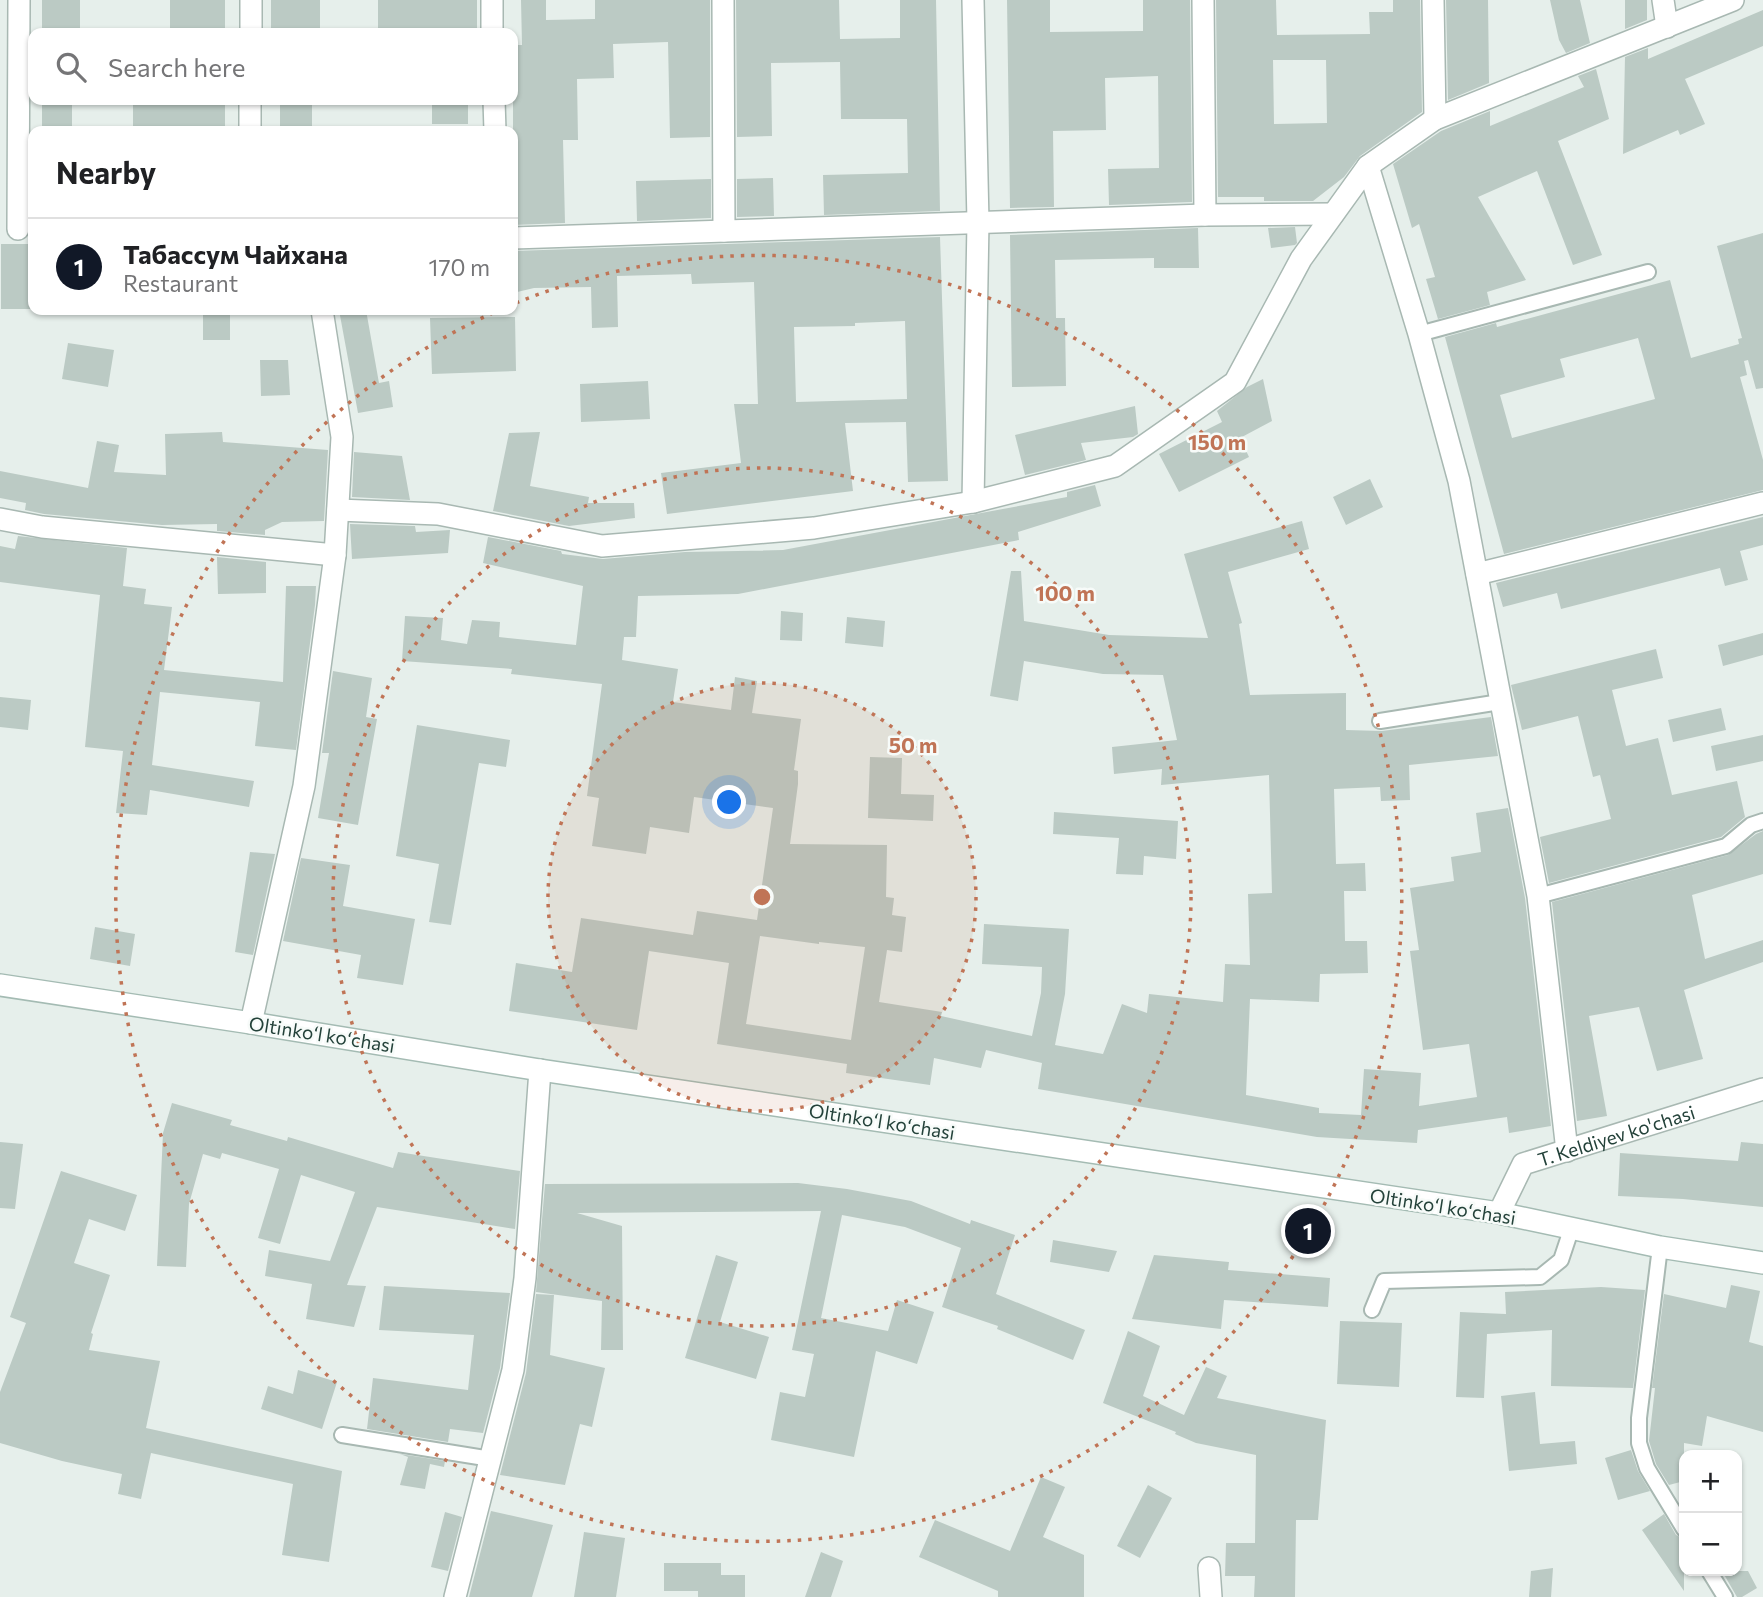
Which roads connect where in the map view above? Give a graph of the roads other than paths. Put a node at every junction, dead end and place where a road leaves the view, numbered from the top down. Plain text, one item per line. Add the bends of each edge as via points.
1 (19, 0) edge
2 (251, 0) edge
3 (492, 0) edge
4 (723, 0) edge
5 (973, 0) edge
6 (1203, 0) edge
7 (1433, 0) edge
8 (1663, 0) edge
9 (1733, 0) edge
10 (1667, 27) junction
11 (250, 28) edge
12 (492, 28) edge
13 (250, 105) edge
14 (494, 105) edge
15 (1435, 120) junction
16 (250, 126) edge
17 (495, 126) edge
18 (1368, 166) junction
19 (1333, 214) junction
20 (1205, 215) junction
21 (978, 222) junction
22 (17, 229) edge
23 (724, 231) junction
24 (518, 238) edge
25 (1648, 272) dead end
26 (323, 315) edge
27 (1419, 334) junction
28 (973, 502) junction
29 (1763, 503) edge
30 (338, 510) junction
31 (0, 519) edge
32 (335, 555) junction
33 (1477, 574) junction
34 (1500, 702) junction
35 (1380, 721) dead end
36 (1763, 821) edge
37 (1538, 896) junction
38 (0, 985) edge
39 (251, 1023) junction
40 (540, 1070) junction
41 (1763, 1089) edge
42 (1567, 1151) junction
43 (1499, 1213) junction
44 (1571, 1230) junction
45 (1660, 1247) junction
46 (1763, 1263) edge
47 (1372, 1310) dead end
48 (342, 1435) dead end
49 (491, 1459) junction
50 (1679, 1521) edge
51 (1209, 1568) dead end
52 (1712, 1576) edge
53 (455, 1597) edge
54 (1211, 1597) edge
55 (1725, 1597) edge

1 - 22 street
2 - 11 street
3 - 12 street
4 - 23 street
5 - 21 street
6 - 20 street
7 - 15 street
8 - 10 street
9 - 10 street
10 - 15 street
13 - 16 street
14 - 17 street
15 - 18 street
18 - 19 street
18 - 27 street
19 - 20 street
19 - 28 street via 1301,260 1235,382 1115,466
20 - 21 street
21 - 23 street
21 - 28 street
23 - 24 street
25 - 27 lane
26 - 30 street via 342,437
27 - 33 street via 1459,481
28 - 30 street via 814,528 602,545 438,514
29 - 33 street
30 - 32 street
31 - 32 street
32 - 39 street via 304,786
33 - 34 street
34 - 35 lane
34 - 37 street
36 - 37 lane via 1726,846
37 - 42 street
38 - 39 street, Oltinkoʻl koʻchasi
39 - 40 street, Oltinkoʻl koʻchasi
40 - 43 street, Oltinkoʻl koʻchasi
40 - 49 street via 525,1278 513,1370
41 - 42 street, T. Keldiyev ko'chasi
42 - 43 street, T. Keldiyev ko'chasi via 1523,1164
43 - 44 street, Oltinkoʻl koʻchasi
44 - 45 street, Oltinkoʻl koʻchasi
44 - 47 lane via 1561,1260 1540,1277 1384,1281
45 - 46 street, Oltinkoʻl koʻchasi
45 - 50 lane via 1639,1443 1647,1468
48 - 49 lane
49 - 53 street
51 - 54 street
52 - 55 lane

